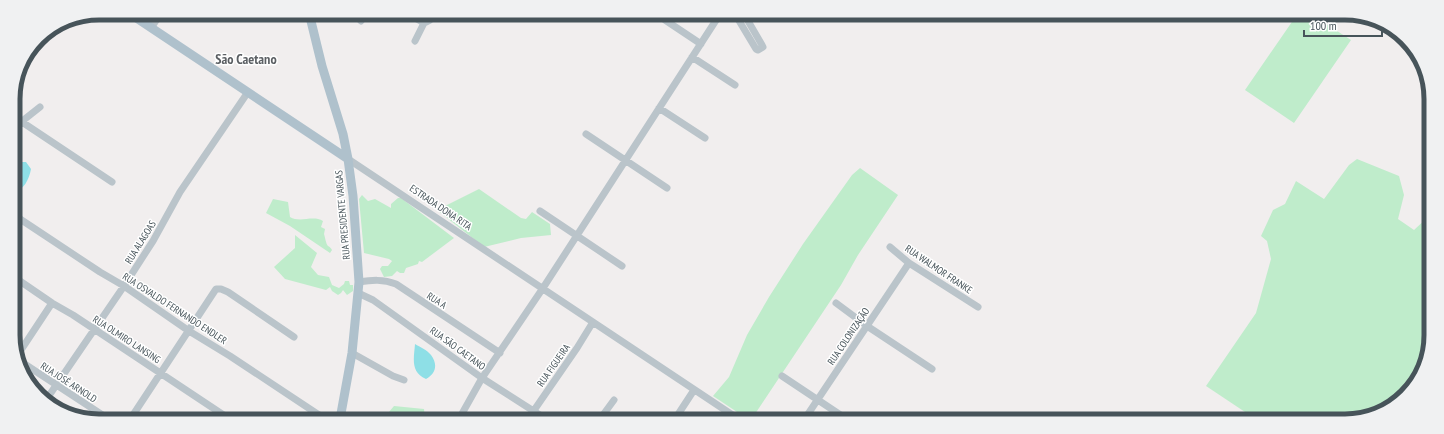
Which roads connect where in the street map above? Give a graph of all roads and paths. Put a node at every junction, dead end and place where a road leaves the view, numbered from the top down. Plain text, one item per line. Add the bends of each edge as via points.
1 (139, 20) edge
2 (157, 20) edge
3 (310, 20) edge
4 (419, 20) edge
5 (430, 20) edge
6 (665, 20) dead end
7 (716, 20) edge
8 (739, 20) edge
9 (749, 22) joint
10 (424, 23) junction
11 (743, 27) junction
12 (151, 28) junction
13 (415, 41) dead end
14 (700, 44) junction
15 (692, 57) junction
16 (735, 86) dead end
17 (248, 92) junction
18 (40, 107) dead end
19 (659, 108) junction
20 (21, 122) joint
21 (586, 134) dead end
22 (705, 138) dead end
23 (348, 158) junction
24 (625, 160) junction
25 (112, 182) dead end
26 (667, 188) dead end
27 (540, 211) dead end
28 (20, 219) edge
29 (576, 236) junction
30 (890, 247) dead end
31 (909, 263) junction
32 (622, 266) dead end
33 (20, 280) edge
34 (359, 282) junction
35 (124, 286) junction
36 (543, 288) junction
37 (358, 292) junction
38 (52, 303) junction
39 (836, 303) dead end
40 (978, 307) dead end
41 (593, 322) junction
42 (867, 326) junction
43 (94, 329) junction
44 (189, 331) junction
45 (294, 337) dead end
46 (22, 349) edge
47 (352, 353) junction
48 (500, 353) junction
49 (26, 365) edge
50 (932, 369) dead end
51 (160, 373) junction
52 (782, 376) dead end
53 (482, 378) junction
54 (404, 380) dead end
55 (56, 386) junction
56 (694, 390) junction
57 (49, 396) edge
58 (818, 399) junction
59 (614, 400) dead end
60 (533, 410) junction
61 (101, 414) edge
62 (134, 414) edge
63 (222, 414) edge
64 (317, 414) edge
65 (341, 414) edge
66 (462, 414) edge
67 (531, 414) edge
68 (539, 414) edge
69 (604, 414) edge
70 (678, 414) edge
71 (731, 414) edge
72 (808, 414) edge
73 (839, 414) edge

1 - 12 main road, ESTRADA DONA RITA
2 - 12 street
3 - 23 main road, RUA PRESIDENTE VARGAS
4 - 10 street
5 - 10 street
6 - 14 street
7 - 14 street
8 - 11 street
9 - 11 street
9 - 11 street via 763,47 758,50 756,48
10 - 13 street
12 - 17 main road, ESTRADA DONA RITA
14 - 15 street
15 - 16 street
15 - 19 street
17 - 23 main road, ESTRADA DONA RITA
17 - 35 street, RUA ALAGOAS via 180,192
18 - 20 street
19 - 22 street
19 - 24 street
20 - 25 street
21 - 24 street
23 - 34 main road, RUA PRESIDENTE VARGAS
23 - 36 street, ESTRADA DONA RITA
24 - 26 street
24 - 29 street
27 - 29 street
28 - 35 street, RUA OSVALDO FERNANDO ENDLER
29 - 32 street
29 - 36 street
30 - 31 street, RUA WALMOR FRANKE
31 - 40 street, RUA WALMOR FRANKE
31 - 42 street, RUA COLONIZAÇÃO
33 - 38 street, RUA OLMIRO LANSING
34 - 37 main road, RUA PRESIDENTE VARGAS
34 - 48 street, RUA A via 387,280 396,284
35 - 43 street, RUA ALAGOAS
35 - 44 street, RUA OSVALDO FERNANDO ENDLER
36 - 41 street, ESTRADA DONA RITA
36 - 48 street
37 - 47 main road, RUA PRESIDENTE VARGAS
37 - 53 street, RUA SÃO CAETANO
38 - 43 street, RUA OLMIRO LANSING
38 - 46 street
39 - 42 street
41 - 56 street, ESTRADA DONA RITA
41 - 60 street, RUA FIGUEIRA
42 - 50 street
42 - 58 street, RUA COLONIZAÇÃO
43 - 51 street, RUA OLMIRO LANSING
43 - 55 street, RUA ALAGOAS
44 - 45 street via 216,290 221,289
44 - 51 street
44 - 64 street, RUA OSVALDO FERNANDO ENDLER
47 - 54 street
47 - 65 main road, RUA PRESIDENTE VARGAS
48 - 53 street
49 - 55 street, RUA JOSÉ ARNOLD
51 - 62 street
51 - 63 street, RUA OLMIRO LANSING
52 - 58 street
53 - 60 street, RUA SÃO CAETANO
53 - 66 street
55 - 57 street, RUA ALAGOAS
55 - 61 street, RUA JOSÉ ARNOLD
56 - 70 street
56 - 71 street, ESTRADA DONA RITA
58 - 72 street, RUA COLONIZAÇÃO
58 - 73 street
59 - 69 street
60 - 67 street, RUA FIGUEIRA
60 - 68 street, RUA SÃO CAETANO

